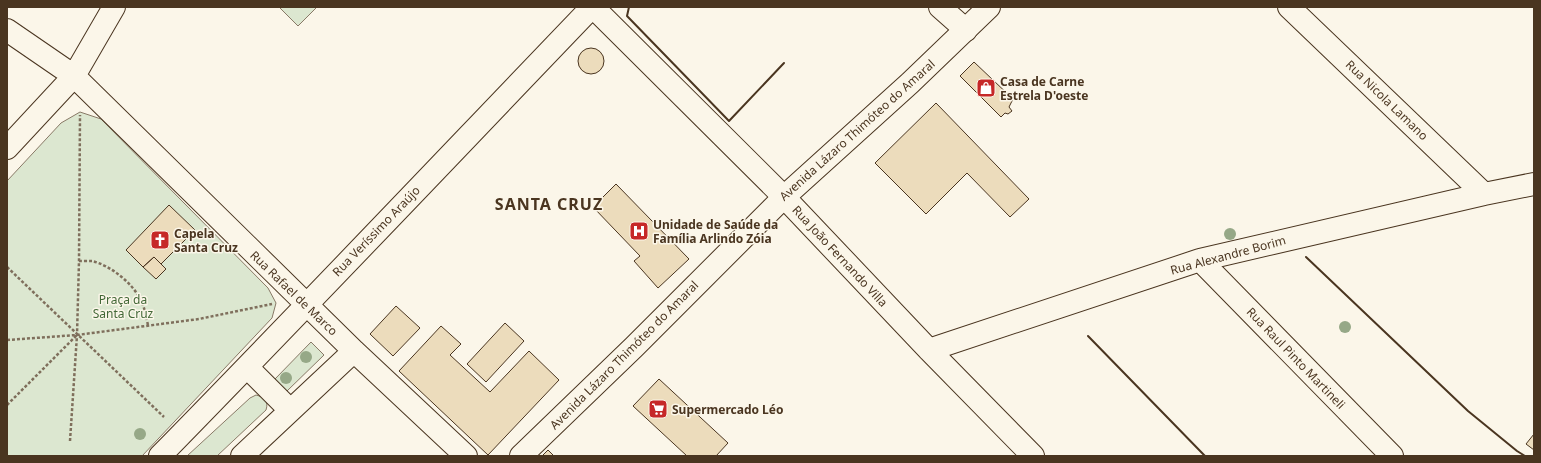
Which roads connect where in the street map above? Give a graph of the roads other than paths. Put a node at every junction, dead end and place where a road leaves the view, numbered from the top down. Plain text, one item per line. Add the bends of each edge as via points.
1 (114, 7) edge
2 (593, 7) edge
3 (940, 7) edge
4 (989, 7) edge
5 (1290, 7) edge
6 (7, 30) edge
7 (966, 30) junction
8 (74, 76) junction
9 (7, 148) edge
10 (1534, 184) edge
11 (1484, 194) junction
12 (784, 197) junction
13 (1200, 260) junction
14 (306, 304) junction
15 (929, 350) junction
16 (354, 351) junction
17 (247, 368) junction
18 (290, 410) junction
19 (160, 456) edge
20 (242, 456) edge
21 (466, 456) edge
22 (521, 456) edge
23 (1033, 456) edge
24 (1392, 456) edge

1 - 8 street
2 - 12 street, Rua João Fernando Villa
2 - 14 street, Rua Veríssimo Araújo
3 - 7 street
4 - 7 street, Avenida Lázaro Thimóteo do Amaral
5 - 11 street, Rua Nicola Lamano
6 - 8 street, Rua Rafael de Marco
7 - 12 street, Avenida Lázaro Thimóteo do Amaral
8 - 9 street
8 - 14 street, Rua Rafael de Marco
10 - 11 street, Rua Alexandre Borim
11 - 13 street, Rua Alexandre Borim
12 - 15 street, Rua João Fernando Villa
12 - 22 street, Avenida Lázaro Thimóteo do Amaral
13 - 15 street, Rua Alexandre Borim
13 - 24 street, Rua Raul Pinto Martineli
14 - 16 street, Rua Rafael de Marco
14 - 17 street, Rua Veríssimo Araújo
15 - 23 street, Rua João Fernando Villa
16 - 18 street
16 - 21 street, Rua Rafael de Marco
17 - 18 street
17 - 19 street, Rua Veríssimo Araújo
18 - 20 street

